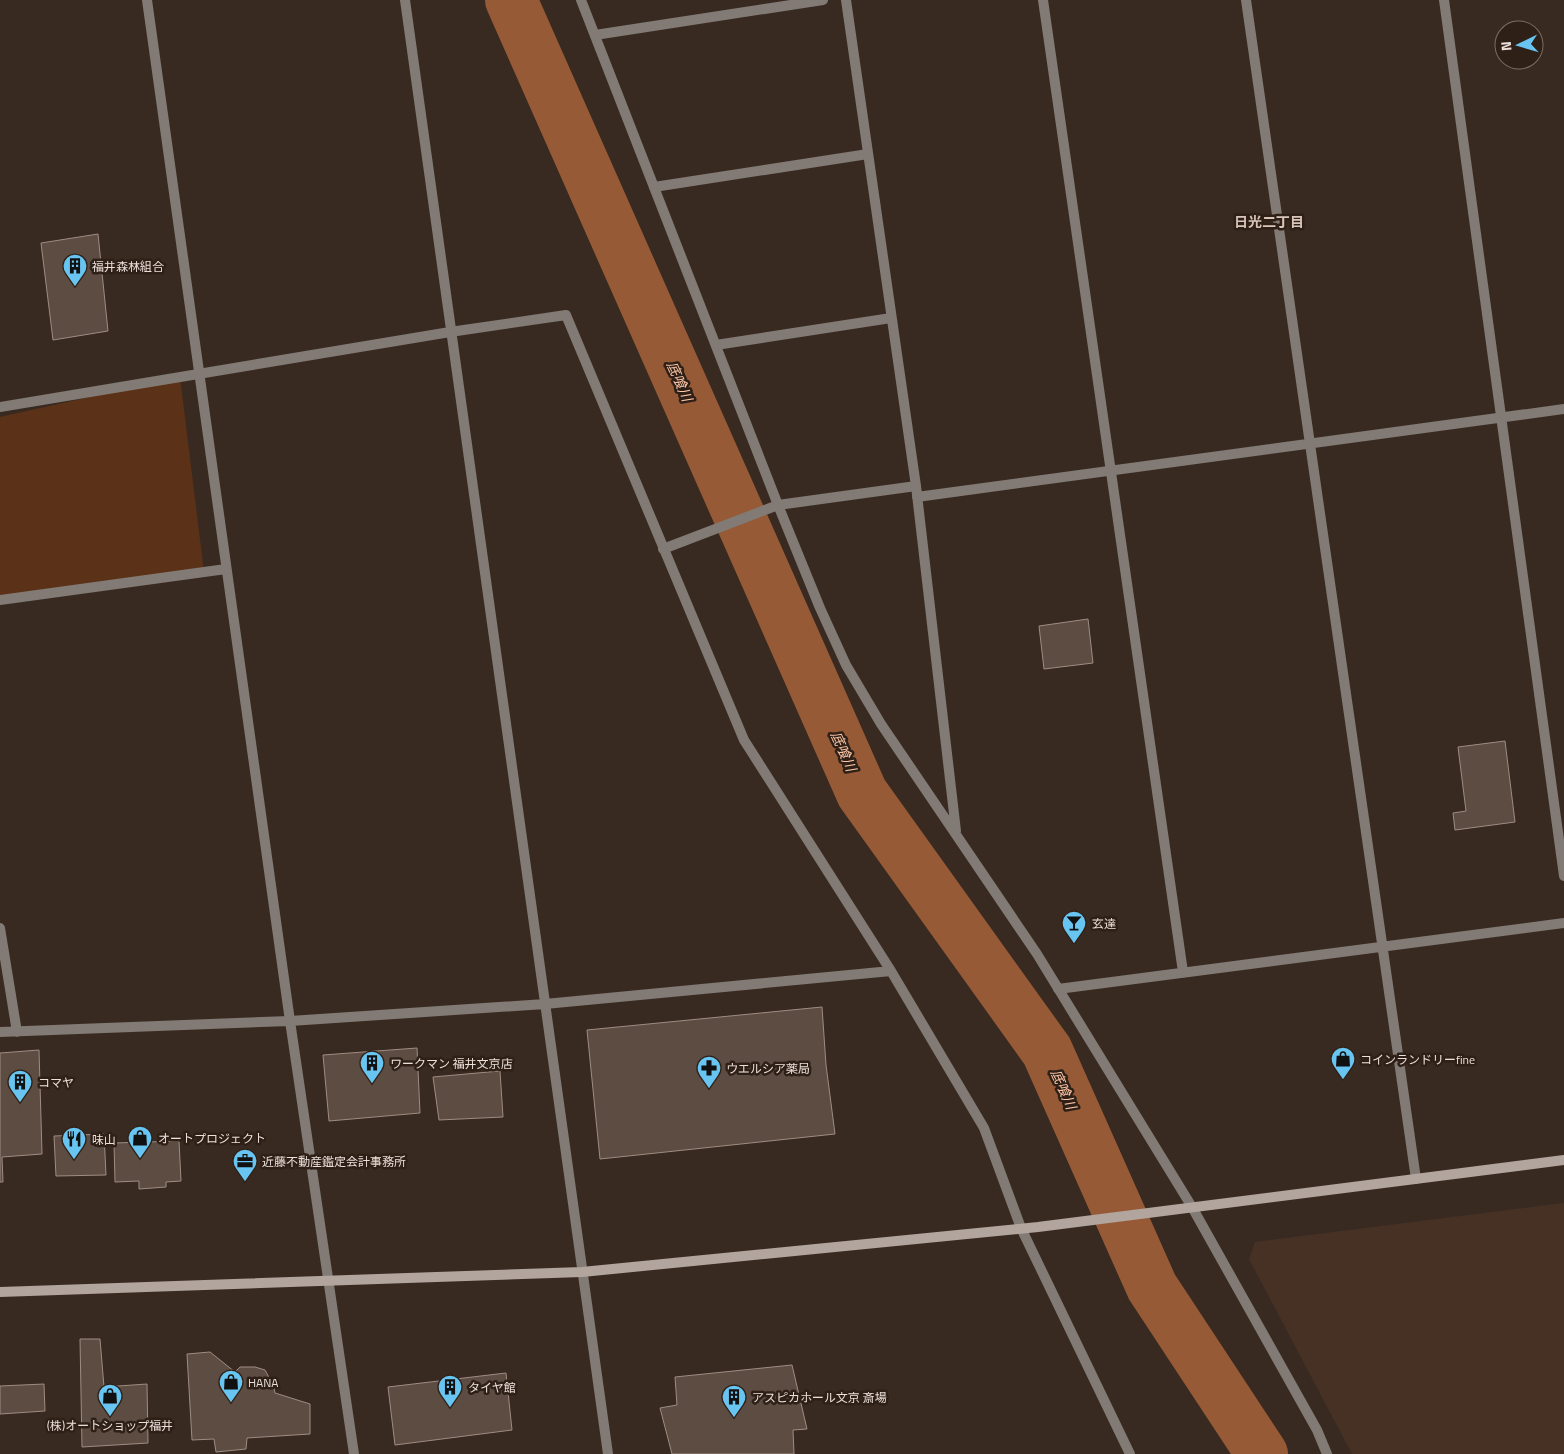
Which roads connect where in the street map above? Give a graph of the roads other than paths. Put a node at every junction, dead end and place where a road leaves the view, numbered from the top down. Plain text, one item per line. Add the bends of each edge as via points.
1 (147, 0) edge
2 (405, 0) edge
3 (581, 0) edge
4 (822, 0) edge
5 (846, 0) edge
6 (1043, 0) edge
7 (1246, 0) edge
8 (1444, 0) edge
9 (595, 35) junction
10 (868, 154) junction
11 (654, 187) junction
12 (891, 318) junction
13 (450, 332) junction
14 (716, 345) junction
15 (199, 374) junction
16 (0, 407) edge
17 (1564, 409) edge
18 (1501, 418) junction
19 (1310, 444) junction
20 (1111, 471) junction
21 (916, 486) junction
22 (917, 497) junction
23 (778, 505) junction
24 (663, 549) junction
25 (226, 569) junction
26 (0, 600) edge
27 (956, 835) junction
28 (1564, 876) edge
29 (1564, 924) edge
30 (0, 928) edge
31 (1382, 947) junction
32 (891, 971) junction
33 (1183, 972) junction
34 (1058, 989) junction
35 (545, 1004) junction
36 (290, 1021) junction
37 (0, 1032) edge
38 (17, 1032) junction
39 (1564, 1160) edge
40 (1416, 1178) junction
41 (1192, 1207) junction
42 (1021, 1228) junction
43 (582, 1272) junction
44 (329, 1282) junction
45 (0, 1292) edge
46 (354, 1454) edge
47 (608, 1454) edge
48 (1130, 1454) edge
49 (1327, 1454) edge

1 - 15 street
2 - 13 street
3 - 9 street
4 - 9 street
5 - 10 street
6 - 20 street
7 - 19 street
8 - 18 street
9 - 11 street
10 - 11 street
10 - 12 street
11 - 14 street
12 - 14 street
12 - 21 street
13 - 15 street
13 - 24 street via 566,315
13 - 35 street
14 - 23 street
15 - 16 street
15 - 25 street
17 - 18 street
18 - 19 street
18 - 28 street
19 - 20 street
19 - 31 street
20 - 22 street
20 - 33 street
21 - 22 street
21 - 23 street
22 - 27 street
23 - 24 street
23 - 27 street via 846,665 881,724
24 - 32 street via 744,740
25 - 26 street
25 - 36 street
27 - 34 street
29 - 31 street
30 - 38 street
31 - 33 street
31 - 40 street
32 - 35 street
32 - 42 street via 984,1128
33 - 34 street
34 - 41 street
35 - 36 street
35 - 43 street
36 - 38 street
36 - 44 street
37 - 38 street
39 - 40 street
40 - 41 street
41 - 42 street
41 - 49 street via 1317,1430
42 - 43 street
42 - 48 street
43 - 44 street
43 - 47 street
44 - 45 street
44 - 46 street

